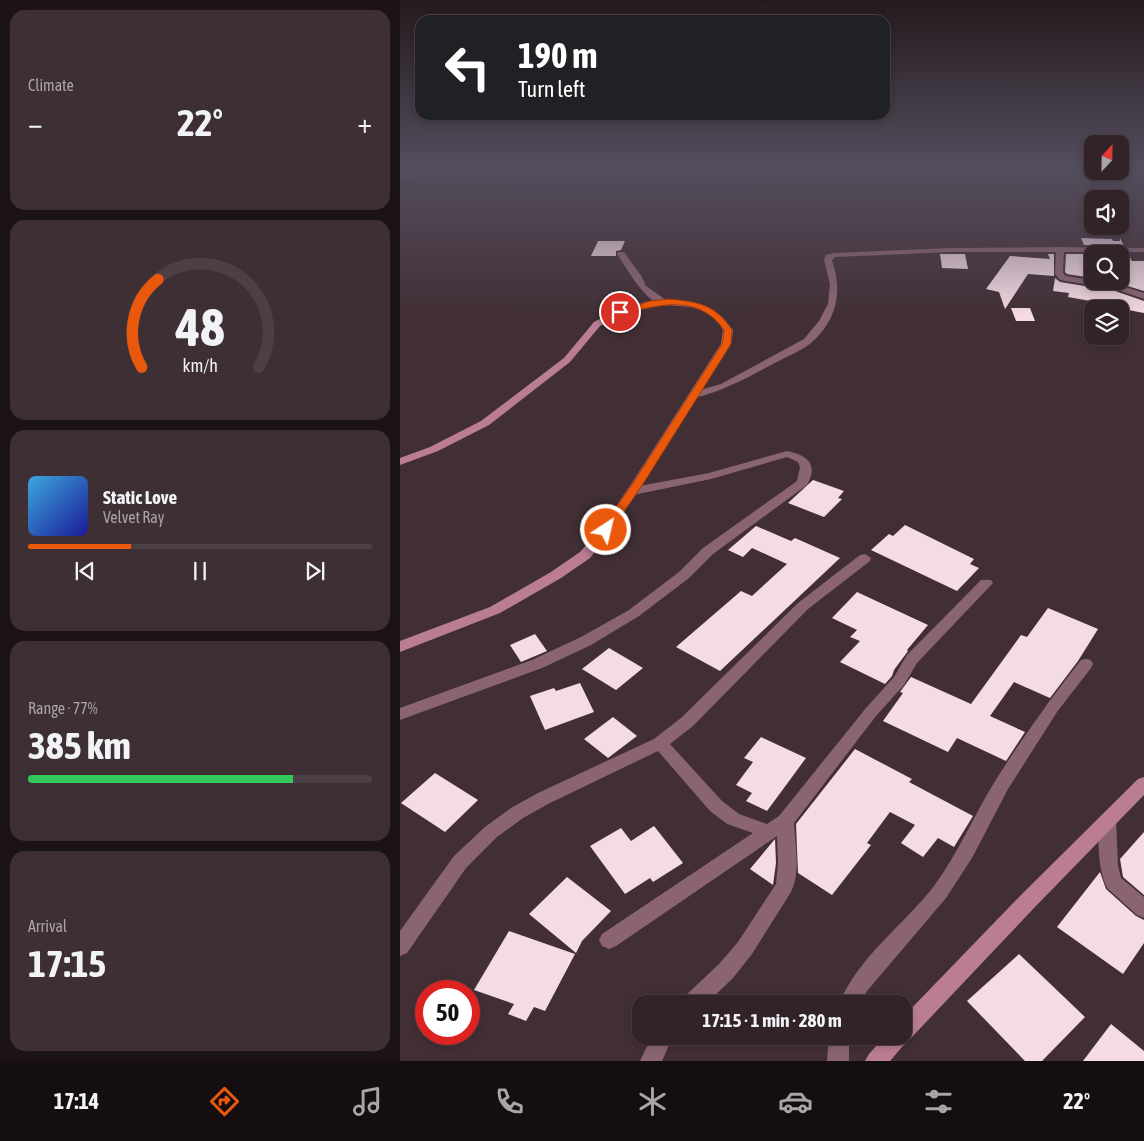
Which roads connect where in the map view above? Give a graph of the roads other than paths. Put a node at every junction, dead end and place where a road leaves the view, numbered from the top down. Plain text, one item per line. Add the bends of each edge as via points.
1 (1060, 249) junction
2 (1144, 250) edge
3 (621, 254) dead end
4 (1144, 296) edge
5 (663, 302) junction
6 (694, 394) junction
7 (400, 462) edge
8 (633, 491) junction
9 (865, 558) dead end
10 (986, 583) dead end
11 (400, 647) edge
12 (1086, 664) dead end
13 (400, 714) edge
14 (660, 743) junction
15 (1144, 784) edge
16 (1107, 821) junction
17 (777, 826) junction
18 (1144, 909) edge
19 (609, 940) dead end
20 (400, 947) edge
21 (701, 995) edge
22 (854, 995) edge
23 (912, 1023) edge
24 (659, 1045) edge
25 (839, 1045) edge
26 (891, 1045) edge
27 (651, 1061) edge
28 (838, 1061) edge
29 (876, 1061) edge

1 - 2 street
1 - 4 street via 1059,274 1063,278 1116,287
1 - 6 street via 834,254 828,260 835,275 832,306 807,341 724,386
3 - 5 street via 642,287
5 - 6 main road via 708,309 728,330 726,344
5 - 7 main road via 620,312 597,324 567,360 485,423
6 - 8 main road
8 - 11 main road via 585,555 556,575 495,610
8 - 13 street via 711,476 787,454 804,459 806,467 802,483 728,535 684,576 634,613 537,664
9 - 14 street via 803,606 687,722
10 - 17 street via 912,659 899,681
12 - 22 street via 1052,708 1002,784 966,853 940,892
14 - 17 street via 716,806 733,819
14 - 20 street via 544,798 491,832 460,862
15 - 16 main road
16 - 18 street via 1109,865 1114,882
16 - 23 main road
17 - 19 street
17 - 21 street via 788,864 785,886 745,948
24 - 27 street
25 - 28 street
26 - 29 main road

